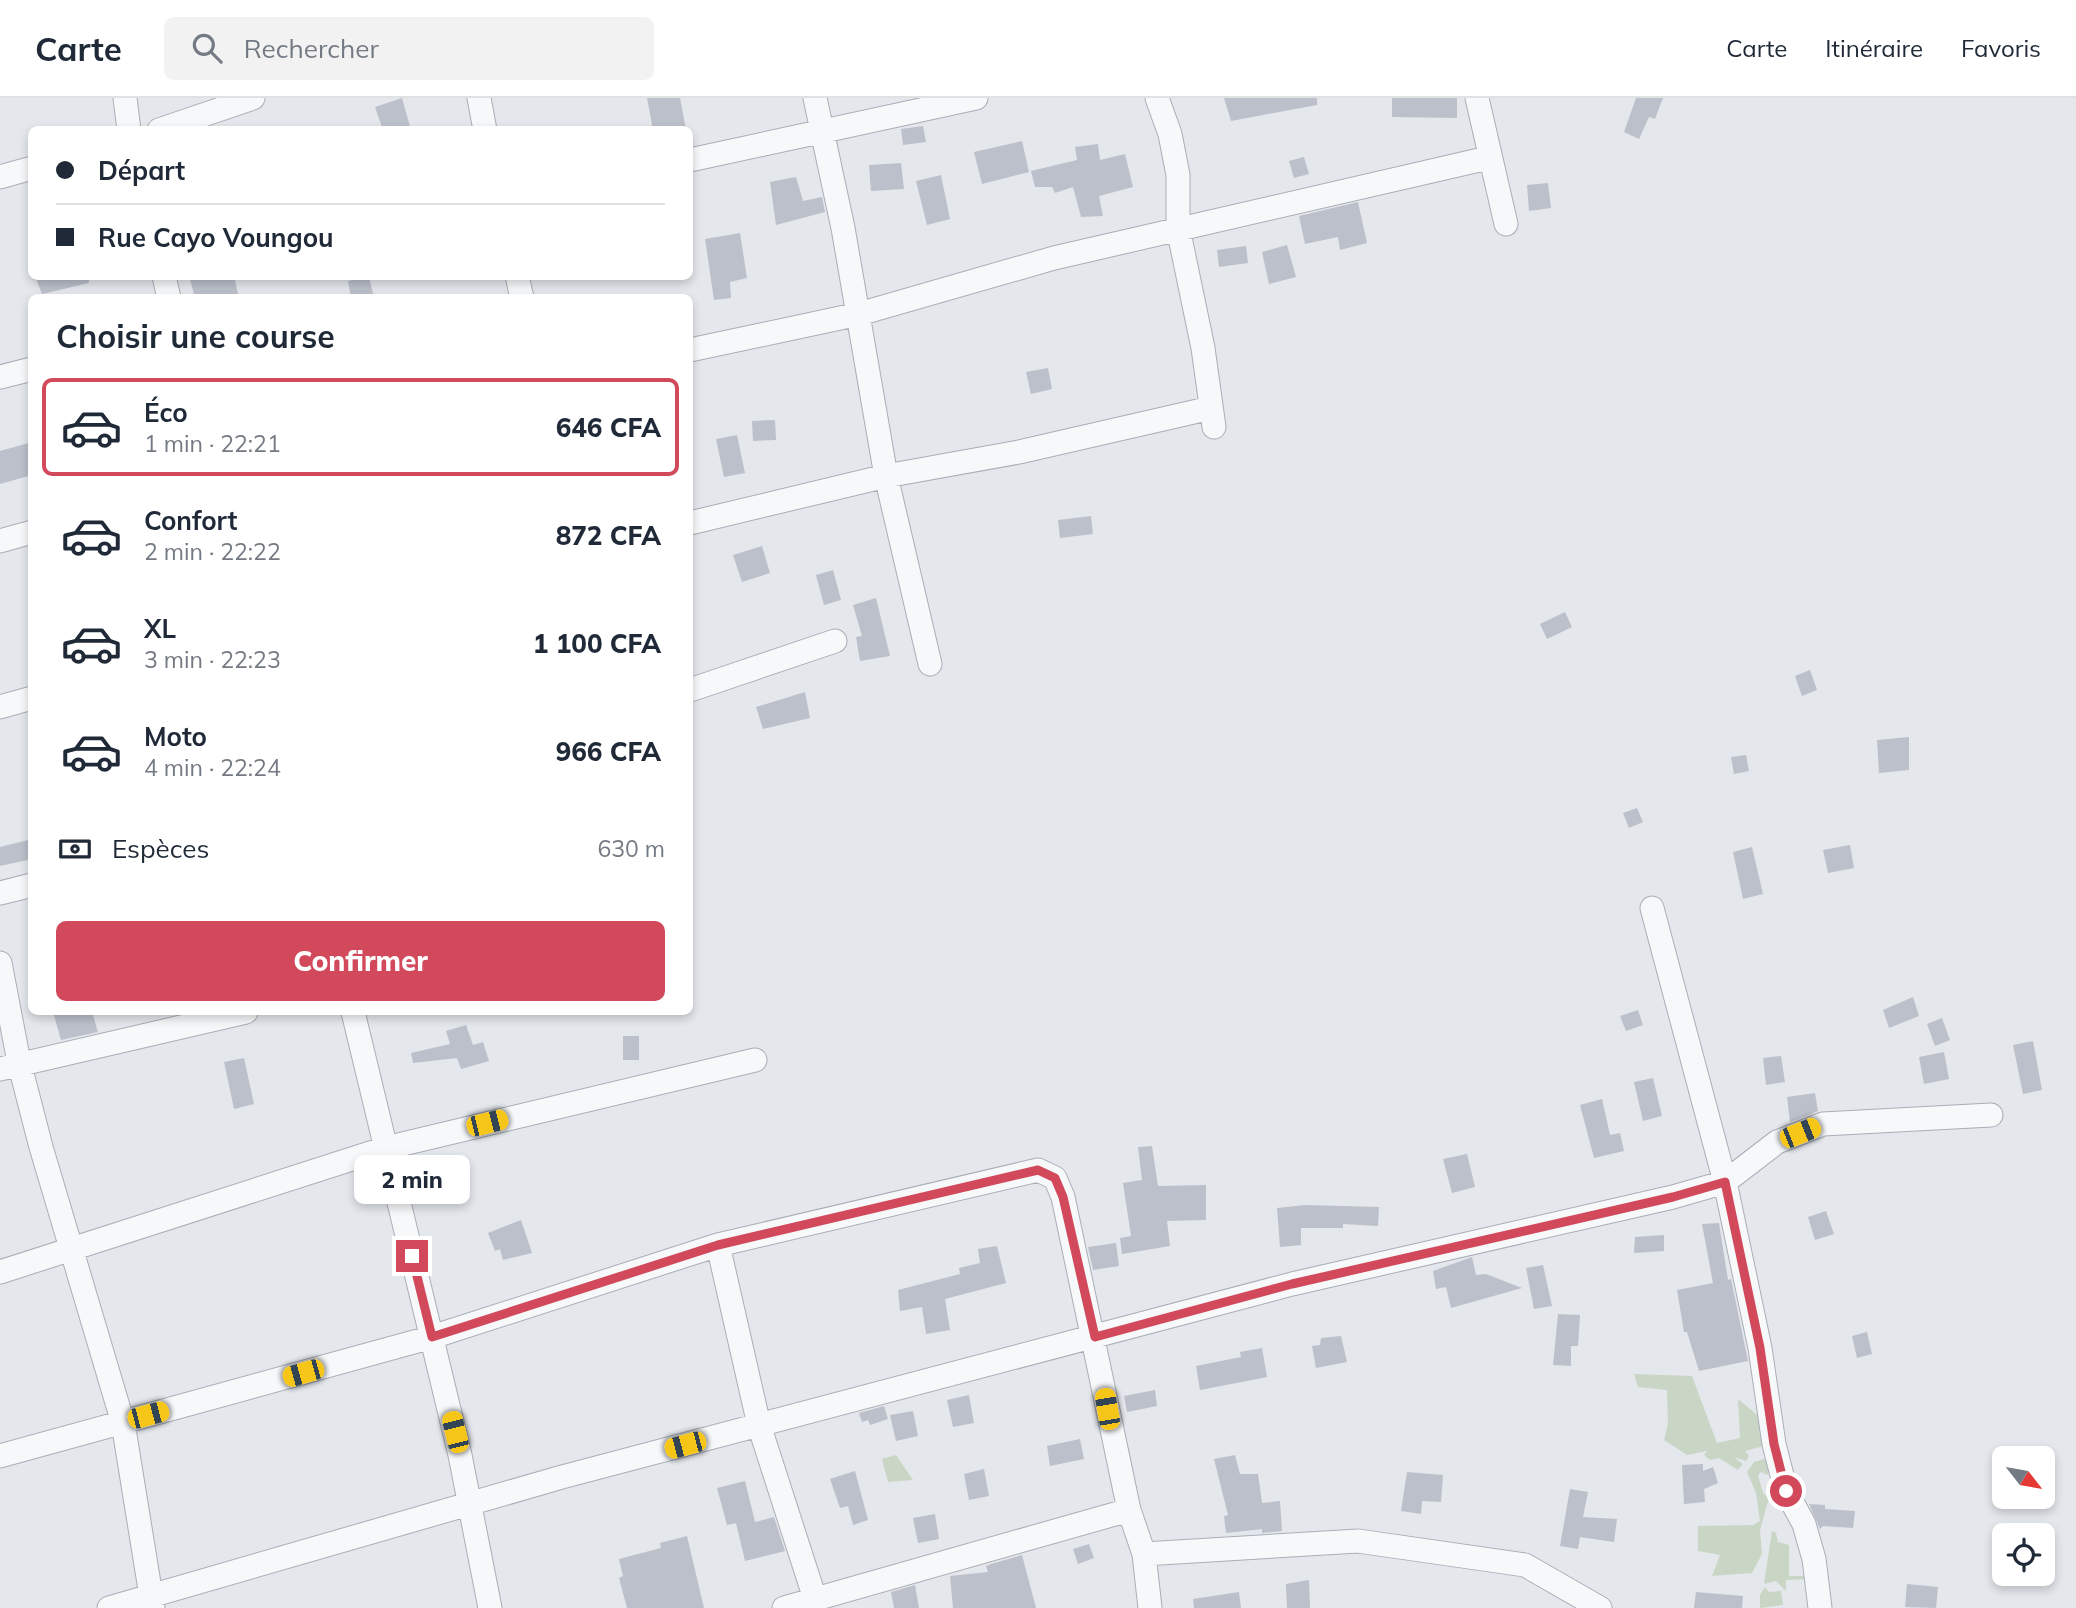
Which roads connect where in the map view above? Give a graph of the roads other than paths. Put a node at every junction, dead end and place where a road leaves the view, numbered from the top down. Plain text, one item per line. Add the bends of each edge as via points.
1 (125, 98) edge
2 (253, 98) edge
3 (479, 98) edge
4 (815, 98) edge
5 (976, 98) edge
6 (1157, 98) edge
7 (1477, 98) edge
8 (128, 126) edge
9 (171, 126) edge
10 (484, 126) edge
11 (821, 132) junction
12 (1489, 158) junction
13 (693, 159) edge
14 (28, 169) edge
15 (0, 177) edge
16 (1506, 224) dead end
17 (1178, 228) junction
18 (859, 314) junction
19 (693, 349) edge
20 (28, 370) edge
21 (0, 377) edge
22 (886, 476) junction
23 (693, 522) edge
24 (28, 533) edge
25 (0, 541) edge
26 (835, 641) dead end
27 (930, 664) dead end
28 (693, 689) edge
29 (28, 699) edge
30 (0, 707) edge
31 (28, 886) edge
32 (0, 893) edge
33 (1652, 908) dead end
34 (0, 963) edge
35 (233, 1015) edge
36 (354, 1015) edge
37 (755, 1060) dead end
38 (9, 1066) edge
39 (1991, 1115) dead end
40 (386, 1148) junction
41 (1725, 1182) junction
42 (718, 1245) junction
43 (71, 1248) junction
44 (0, 1272) edge
45 (432, 1337) junction
46 (1095, 1337) junction
47 (122, 1423) junction
48 (759, 1425) junction
49 (0, 1456) edge
50 (469, 1503) junction
51 (1129, 1510) junction
52 (1144, 1553) junction
53 (152, 1602) edge
54 (818, 1603) edge
55 (109, 1608) edge
56 (490, 1608) edge
57 (784, 1608) edge
58 (1150, 1608) edge
59 (1600, 1608) edge
60 (1820, 1608) edge

1 - 8 street
2 - 9 street
3 - 10 street
4 - 11 street
5 - 11 street
6 - 17 street via 1178,175
7 - 12 street
11 - 13 street
11 - 18 street
12 - 16 street
12 - 17 street
14 - 15 street
17 - 18 street
17 - 22 street via 1213,417
18 - 19 street
18 - 22 street
20 - 21 street
22 - 23 street
22 - 27 street
24 - 25 street
26 - 28 street
29 - 30 street
31 - 32 street
33 - 41 street
34 - 38 street
35 - 38 street
36 - 40 street
37 - 40 street
38 - 43 street
39 - 41 street via 1823,1124 1777,1142
40 - 43 street
40 - 45 street
41 - 46 street via 1292,1284
41 - 60 street via 1760,1348 1774,1444 1786,1491 1804,1524
42 - 45 street
42 - 46 street via 1038,1170 1055,1178 1063,1197
42 - 48 street
43 - 44 street
43 - 47 street
45 - 47 street
45 - 50 street
46 - 48 street
46 - 51 street
47 - 49 street
47 - 53 street
48 - 50 street
48 - 54 street
50 - 53 street
50 - 56 street
51 - 52 street
51 - 54 street
52 - 58 street
52 - 59 street via 1357,1541 1525,1565
53 - 55 street
54 - 57 street

